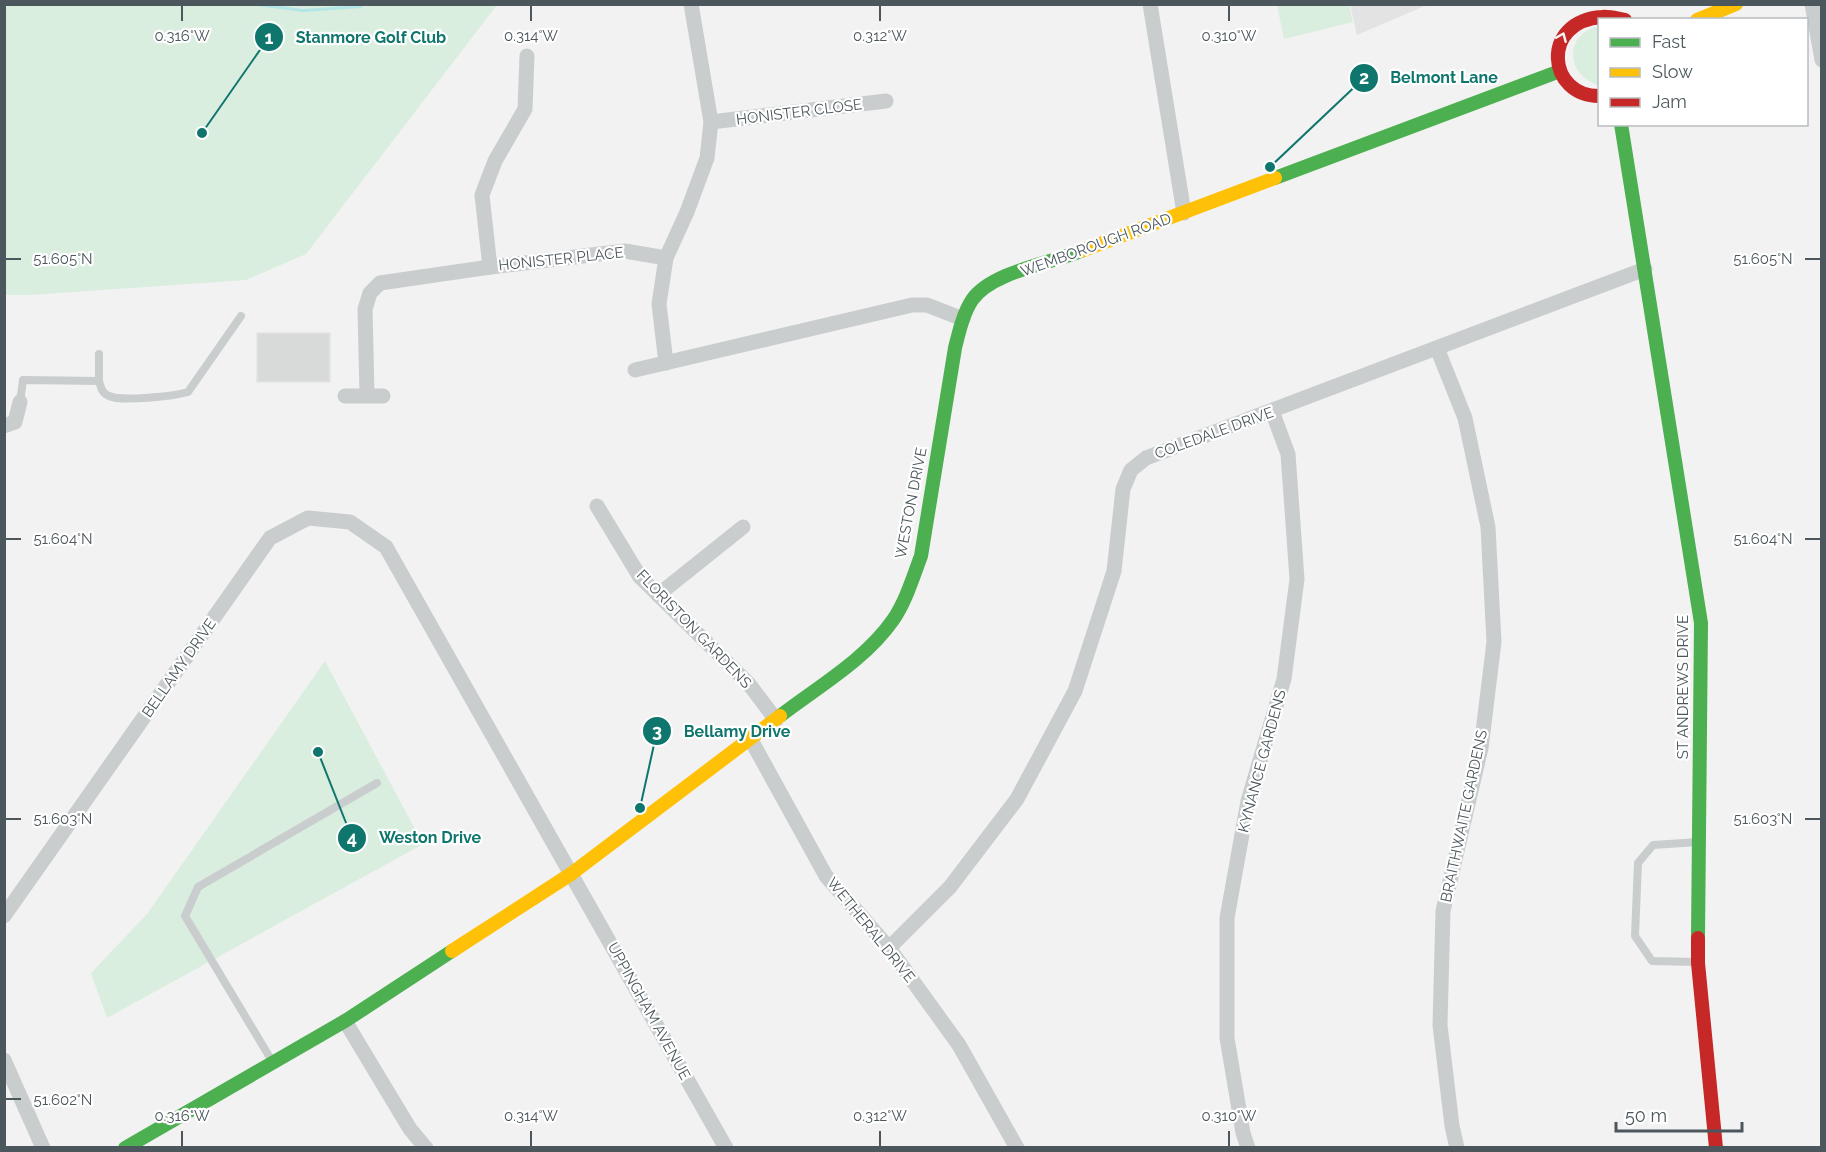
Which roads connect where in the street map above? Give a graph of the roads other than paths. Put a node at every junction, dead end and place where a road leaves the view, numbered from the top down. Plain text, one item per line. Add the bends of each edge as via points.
1 (691, 4) edge
2 (1150, 4) edge
3 (1736, 4) edge
4 (1812, 4) edge
5 (1586, 9) edge
6 (1620, 18) edge
7 (1702, 18) edge
8 (527, 56) dead end
9 (1821, 60) edge
10 (1560, 71) junction
11 (1598, 96) edge
12 (886, 101) dead end
13 (711, 122) junction
14 (1621, 126) edge
15 (1184, 213) junction
16 (666, 258) junction
17 (490, 267) junction
18 (1645, 269) junction
19 (241, 316) dead end
20 (963, 319) junction
21 (1437, 348) junction
22 (99, 354) dead end
23 (666, 363) junction
24 (635, 370) dead end
25 (99, 381) junction
26 (367, 395) junction
27 (345, 396) dead end
28 (383, 396) dead end
29 (20, 402) joint
30 (1272, 411) junction
31 (4, 426) edge
32 (597, 506) dead end
33 (743, 527) dead end
34 (658, 595) junction
35 (776, 720) junction
36 (751, 740) junction
37 (377, 783) dead end
38 (1700, 842) junction
39 (571, 874) junction
40 (4, 916) edge
41 (890, 948) junction
42 (1698, 963) junction
43 (345, 1021) junction
44 (4, 1060) edge
45 (273, 1063) junction
46 (43, 1148) edge
47 (125, 1148) edge
48 (426, 1148) edge
49 (726, 1148) edge
50 (1017, 1148) edge
51 (1248, 1148) edge
52 (1457, 1148) edge
53 (1716, 1148) edge

1 - 13 street
2 - 15 street
3 - 7 street
4 - 9 street
5 - 6 street
10 -> 5 street via 1559,41 1565,29
8 - 17 street, HONISTER PLACE via 525,109 495,161 482,195
10 - 11 street via 1573,88
10 - 15 street, WEMBOROUGH ROAD
12 - 13 street, HONISTER CLOSE
13 - 16 street via 707,158
14 - 18 street, ST ANDREWS DRIVE
15 - 20 street, WEMBOROUGH ROAD via 999,280 976,295
16 - 17 street, HONISTER PLACE via 625,251
16 - 23 street via 659,304
17 - 26 street, HONISTER PLACE via 380,283 370,293 365,309
18 - 21 street, COLEDALE DRIVE
18 - 38 street, ST ANDREWS DRIVE via 1701,623
19 - 25 lane via 188,392 170,397 111,398 102,392
20 - 23 street via 927,305 912,305
20 - 35 street, WESTON DRIVE via 921,556 909,586 894,618 870,648
21 - 30 street, COLEDALE DRIVE
21 - 52 street, BRAITHWAITE GARDENS via 1465,418 1488,527 1494,642 1481,748 1443,911 1440,1025
22 - 25 lane
23 - 24 street
25 - 29 lane via 23,380
26 - 27 street
26 - 28 street
29 - 31 street via 15,422
30 - 41 street, COLEDALE DRIVE via 1146,458 1131,470 1123,489 1114,571 1075,691 1017,800 950,887
30 - 51 street, KYNANCE GARDENS via 1288,454 1297,579 1284,679 1248,801 1227,918 1227,1038
32 - 34 street, FLORISTON GARDENS via 640,577
33 - 34 street
34 - 35 street, FLORISTON GARDENS via 749,684
35 - 36 street, WESTON DRIVE
36 - 39 street, WESTON DRIVE
36 - 41 street, WETHERAL DRIVE via 826,876
37 - 45 lane via 198,887 185,916
38 - 42 street, ST ANDREWS DRIVE
38 - 42 lane via 1653,845 1638,862 1635,936 1652,961
39 - 40 street, BELLAMY DRIVE via 386,547 350,522 308,518 270,538
39 - 43 street, WESTON DRIVE
39 - 49 street, UPPINGHAM AVENUE
41 - 50 street, WETHERAL DRIVE via 959,1045
42 - 53 street, ST ANDREWS DRIVE
43 - 45 street, WESTON DRIVE
43 - 48 street via 410,1129
44 - 46 street
45 - 47 street, WESTON DRIVE

